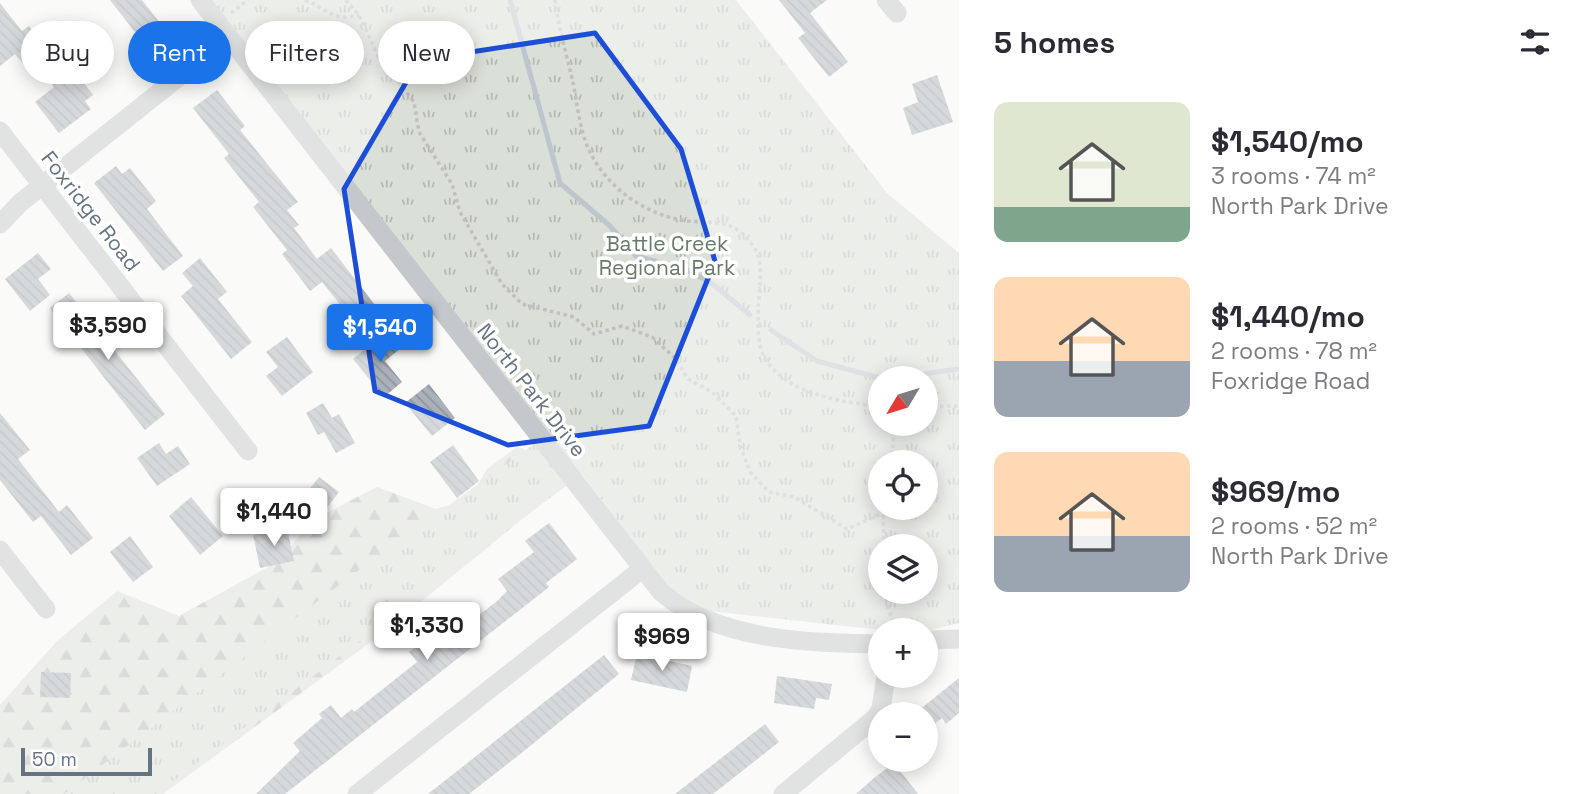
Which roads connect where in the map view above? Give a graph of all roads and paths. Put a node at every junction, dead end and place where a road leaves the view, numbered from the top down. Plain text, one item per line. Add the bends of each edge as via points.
1 (201, 0) edge
2 (305, 0) edge
3 (346, 0) edge
4 (555, 0) edge
5 (359, 15) junction
6 (217, 21) edge
7 (231, 40) edge
8 (170, 84) edge
9 (0, 131) edge
10 (42, 186) junction
11 (0, 224) edge
12 (868, 405) edge
13 (959, 406) edge
14 (938, 407) edge
15 (248, 452) dead end
16 (868, 519) edge
17 (0, 550) edge
18 (642, 569) junction
19 (46, 609) dead end
20 (959, 639) edge
21 (938, 640) edge
22 (868, 642) edge
23 (884, 688) edge
24 (357, 794) edge
25 (783, 794) edge

1 - 6 street, North Park Drive
2 - 5 path via 331,16
3 - 5 path
4 - 12 path via 587,148 604,175 625,195 656,212 735,227 754,246 761,262 760,345 768,362 806,390 837,402
5 - 16 path via 379,58 414,102 419,132 452,184 460,212 502,284 522,304 574,317 594,334 622,326 652,337 675,358 688,379 712,393 736,416 750,472 769,492 794,497 847,528
7 - 18 street, North Park Drive
8 - 10 street
9 - 10 street, Foxridge Road
10 - 11 street
10 - 15 street, Foxridge Road
13 - 14 path
17 - 19 street
18 - 22 street, North Park Drive via 677,607 713,624 785,638
18 - 24 street
20 - 21 street
23 - 25 street via 875,718

